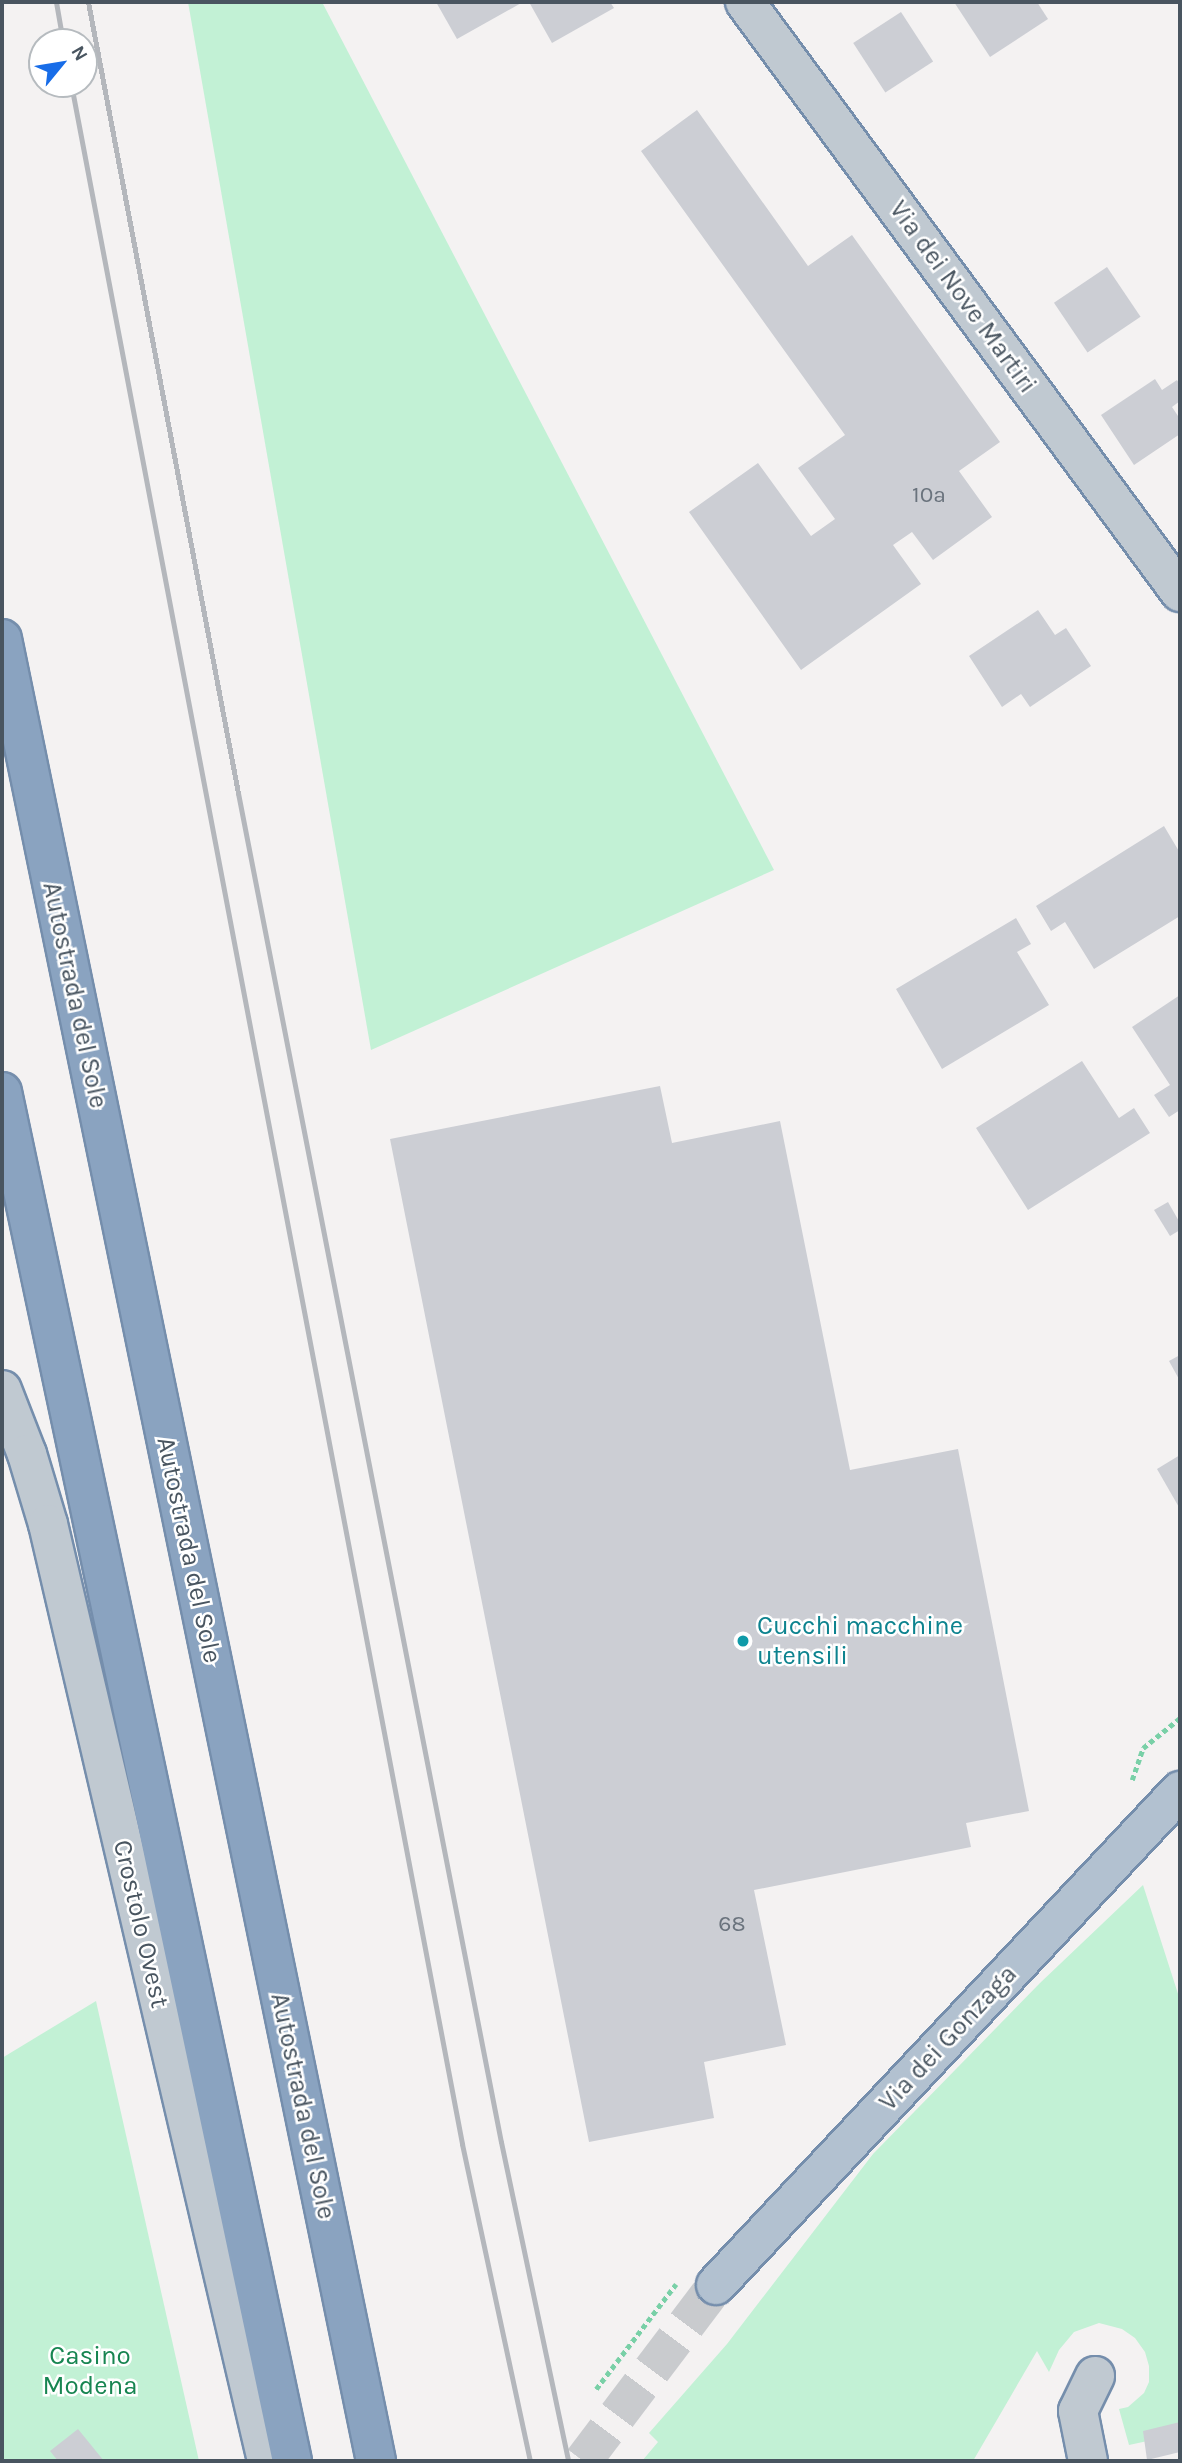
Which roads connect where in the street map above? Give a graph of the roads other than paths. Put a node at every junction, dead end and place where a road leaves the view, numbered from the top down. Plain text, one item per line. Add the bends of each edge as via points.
1 (745, 2) edge
2 (1180, 592) edge
3 (2, 639) edge
4 (2, 1092) edge
5 (2, 1390) edge
6 (1180, 1791) edge
7 (716, 2285) tunnel mouth
8 (1095, 2376) dead end
9 (267, 2461) edge
10 (292, 2461) edge
11 (376, 2461) edge
12 (1088, 2461) edge

1 - 2 street, Via dei Nove Martiri
3 - 11 highway, Autostrada del Sole
4 - 10 highway
5 - 9 street, Crostolo Ovest via 48,1524
6 - 7 main road, Via dei Gonzaga
8 - 12 street via 1078,2411

